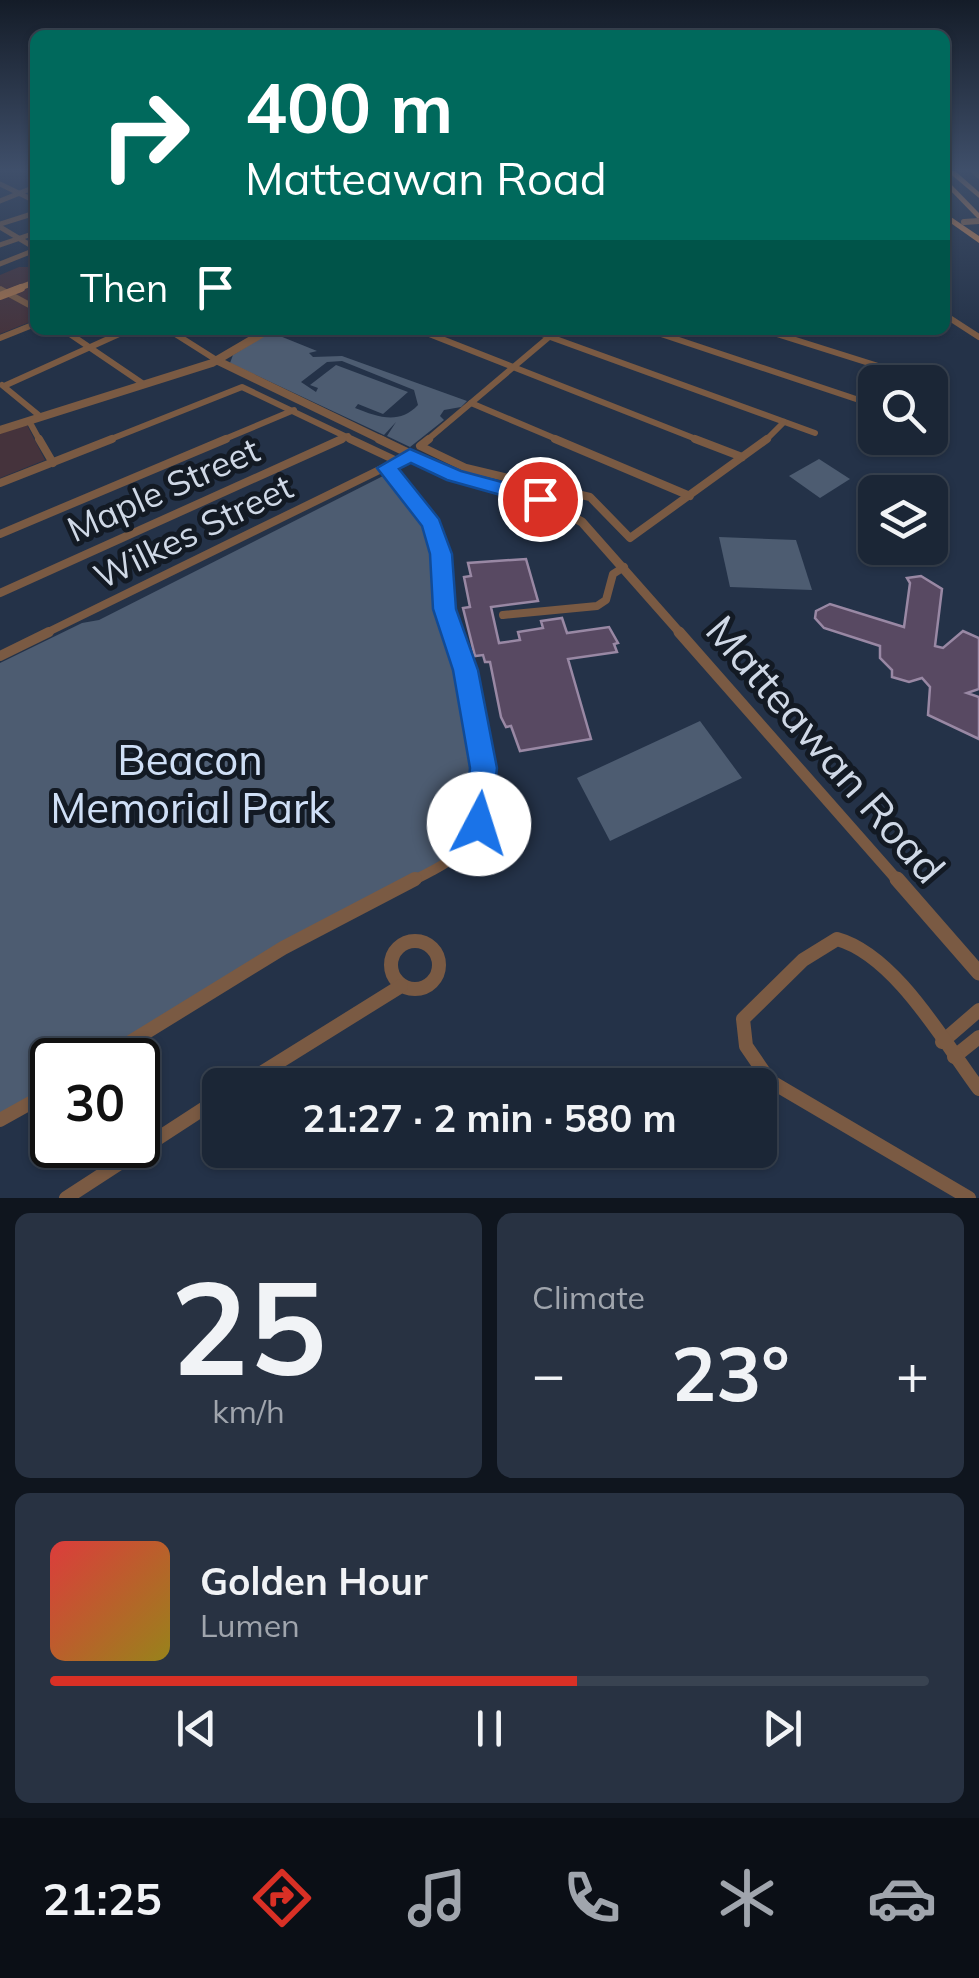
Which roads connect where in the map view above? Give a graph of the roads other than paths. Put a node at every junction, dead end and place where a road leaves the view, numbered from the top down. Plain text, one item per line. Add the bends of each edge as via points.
1 (1, 227) edge
2 (30, 235) edge
3 (19, 238) junction
4 (0, 245) edge
5 (30, 246) edge
6 (30, 251) edge
7 (0, 264) edge
8 (30, 284) edge
9 (3, 292) edge
10 (30, 306) edge
11 (950, 318) edge
12 (30, 326) edge
13 (72, 335) edge
14 (117, 335) edge
15 (177, 335) edge
16 (260, 335) edge
17 (432, 335) edge
18 (544, 335) edge
19 (664, 335) edge
20 (779, 335) edge
21 (550, 337) junction
22 (979, 337) edge
23 (0, 338) edge
24 (90, 347) junction
25 (218, 361) junction
26 (871, 365) edge
27 (514, 367) junction
28 (142, 383) junction
29 (2, 384) edge
30 (858, 399) edge
31 (471, 403) junction
32 (294, 410) junction
33 (41, 417) junction
34 (29, 421) junction
35 (784, 422) junction
36 (0, 430) edge
37 (814, 433) dead end
38 (348, 436) junction
39 (420, 446) joint
40 (410, 455) junction
41 (742, 457) junction
42 (53, 463) junction
43 (393, 465) junction
44 (0, 482) edge
45 (690, 496) junction
46 (0, 534) edge
47 (624, 568) junction
48 (0, 593) edge
49 (503, 615) dead end
50 (0, 656) edge
51 (979, 973) edge
52 (401, 986) dead end
53 (979, 1010) edge
54 (979, 1037) edge
55 (136, 1038) edge
56 (942, 1042) junction
57 (954, 1057) junction
58 (269, 1068) edge
59 (979, 1089) edge
60 (30, 1103) edge
61 (202, 1110) edge
62 (0, 1120) edge
63 (66, 1198) edge
64 (968, 1198) edge

1 - 3 street
2 - 3 street
3 - 4 street
3 - 5 street
6 - 7 street
8 - 9 main road
9 - 10 street
11 - 22 street
12 - 23 street
13 - 24 street
14 - 24 street
15 - 25 street
16 - 25 street
17 - 27 street
18 - 21 street
19 - 30 street
20 - 26 street
21 - 27 street
21 - 35 street
24 - 28 street
24 - 29 street
25 - 28 street
25 - 40 street, Matteawan Road
27 - 31 street
27 - 41 street
28 - 33 street
29 - 33 street
31 - 39 street
31 - 45 street
32 - 38 street
32 - 42 street via 242,387
32 - 46 street
33 - 34 street
34 - 36 street
34 - 42 street
35 - 37 street
35 - 41 street
38 - 43 street
38 - 48 street, Maple Street
39 - 45 street via 466,468 590,497 630,538
40 - 43 street, Wilkes Street
40 - 47 street, Matteawan Road via 563,509 589,527
41 - 45 street
42 - 44 street
43 - 50 street, Wilkes Street
43 - 55 street via 432,524 441,554 444,609 466,670 483,768 474,836 426,874 300,936
47 - 49 street via 596,606
47 - 51 street, Matteawan Road
52 - 58 street
53 - 56 street
54 - 57 street
56 - 57 street
56 - 64 street via 872,955 838,939 750,1009 742,1026 752,1059 770,1081
57 - 59 street
60 - 62 street
61 - 63 street

